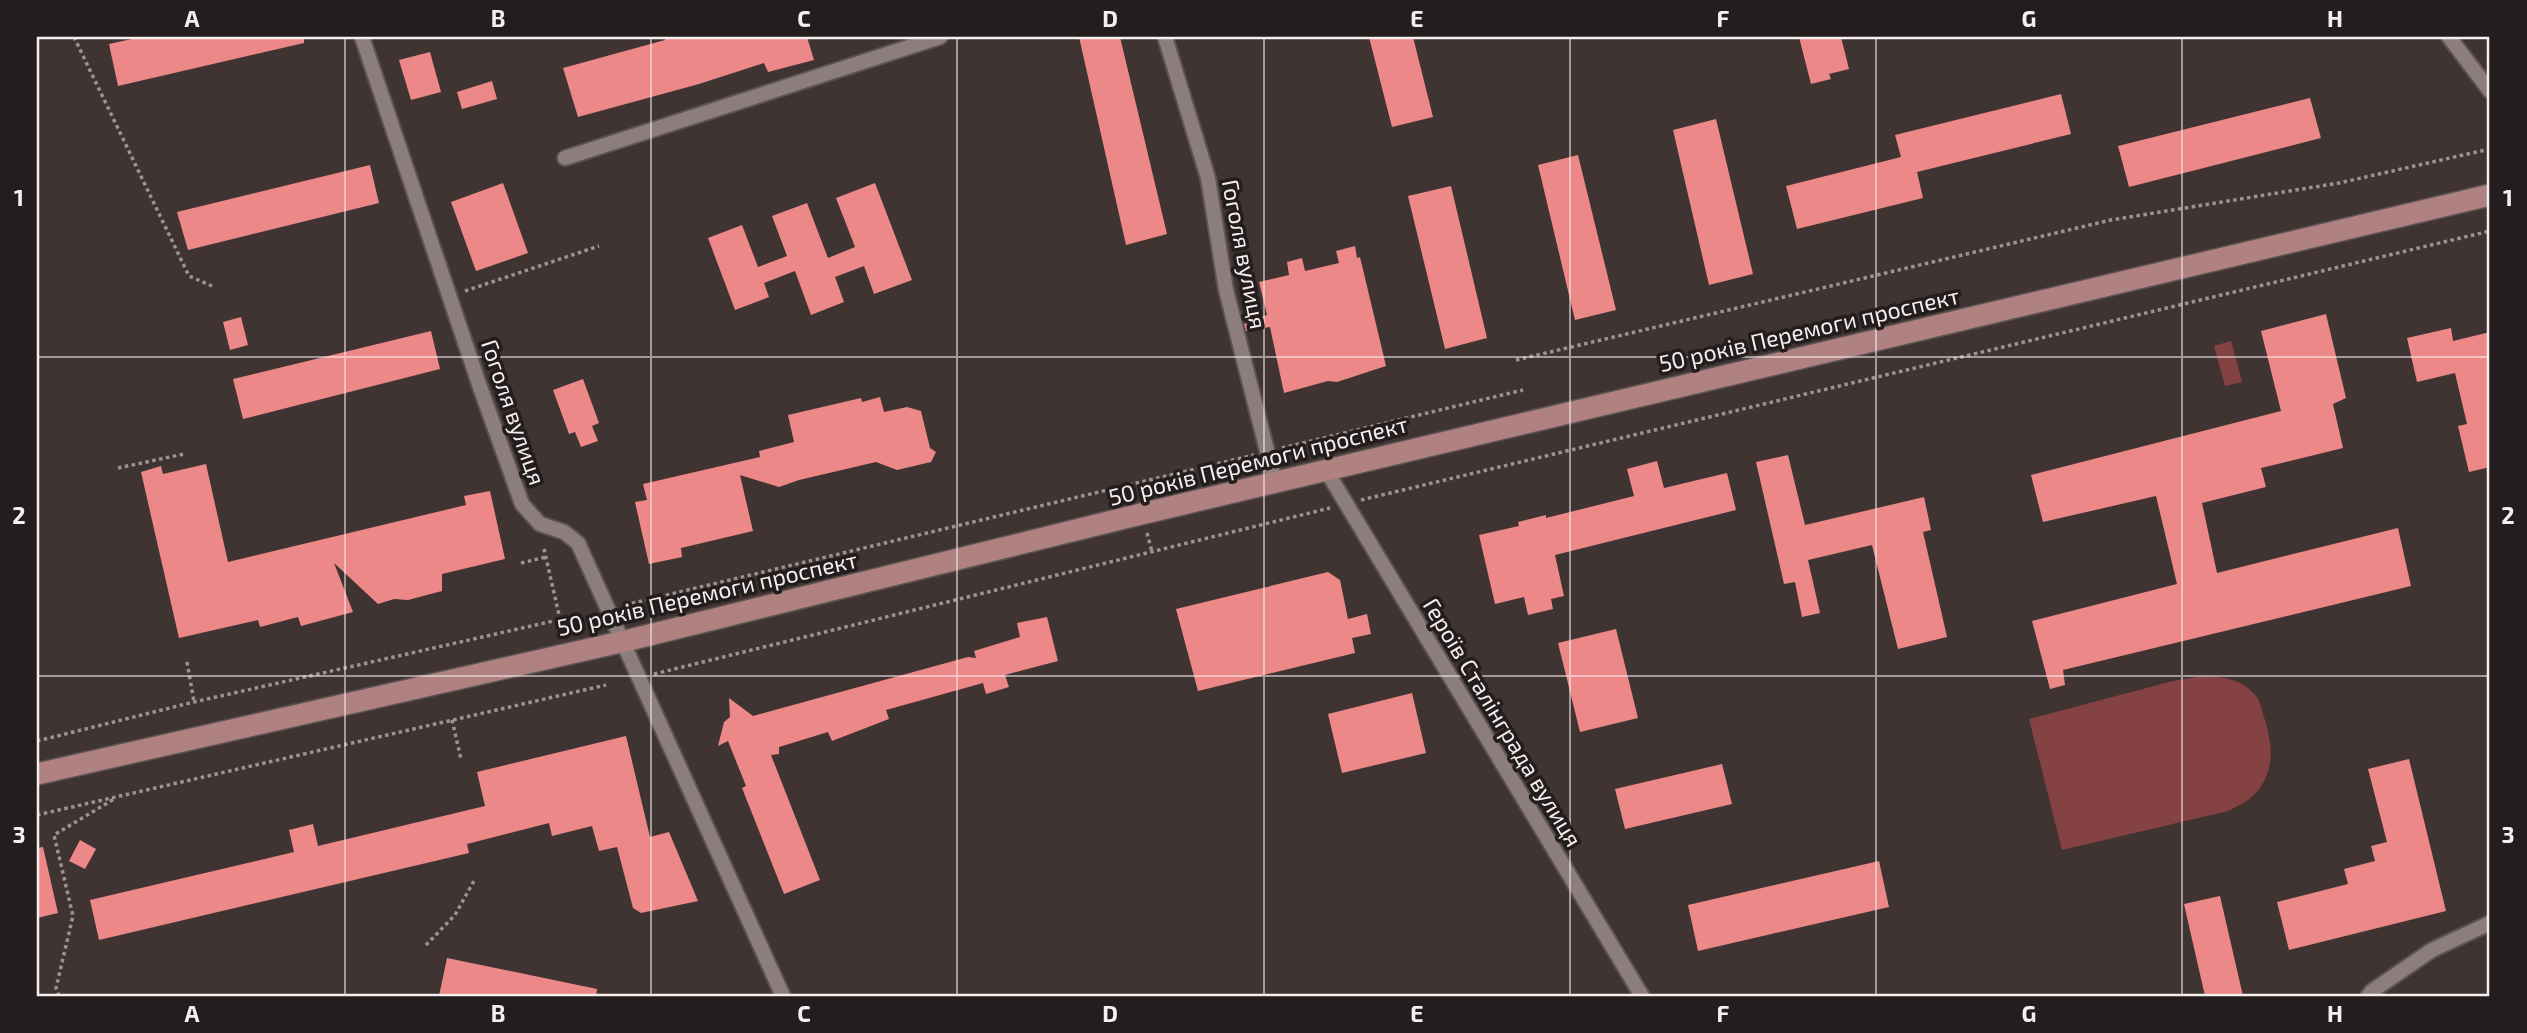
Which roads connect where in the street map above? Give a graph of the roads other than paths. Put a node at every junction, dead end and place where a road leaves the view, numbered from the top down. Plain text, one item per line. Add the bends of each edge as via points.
1 (362, 37) edge
2 (940, 37) edge
3 (1165, 37) edge
4 (2449, 37) edge
5 (2490, 91) edge
6 (565, 158) dead end
7 (2490, 195) edge
8 (1326, 470) junction
9 (1275, 482) junction
10 (625, 641) junction
11 (37, 774) edge
12 (2490, 923) edge
13 (783, 996) edge
14 (1642, 996) edge
15 (2368, 996) edge

1 - 10 street, Гоголя вулиця via 522,504 540,524 564,532 578,543
2 - 6 street
3 - 9 street, Гоголя вулиця via 1208,178 1226,290
4 - 5 street
7 - 8 main road, 50 років Перемоги проспект
8 - 9 main road, 50 років Перемоги проспект
8 - 14 street, Героїв Сталінграда вулиця
9 - 10 main road, 50 років Перемоги проспект
10 - 11 main road, 50 років Перемоги проспект
10 - 13 street, Гоголя вулиця
12 - 15 street via 2432,950

